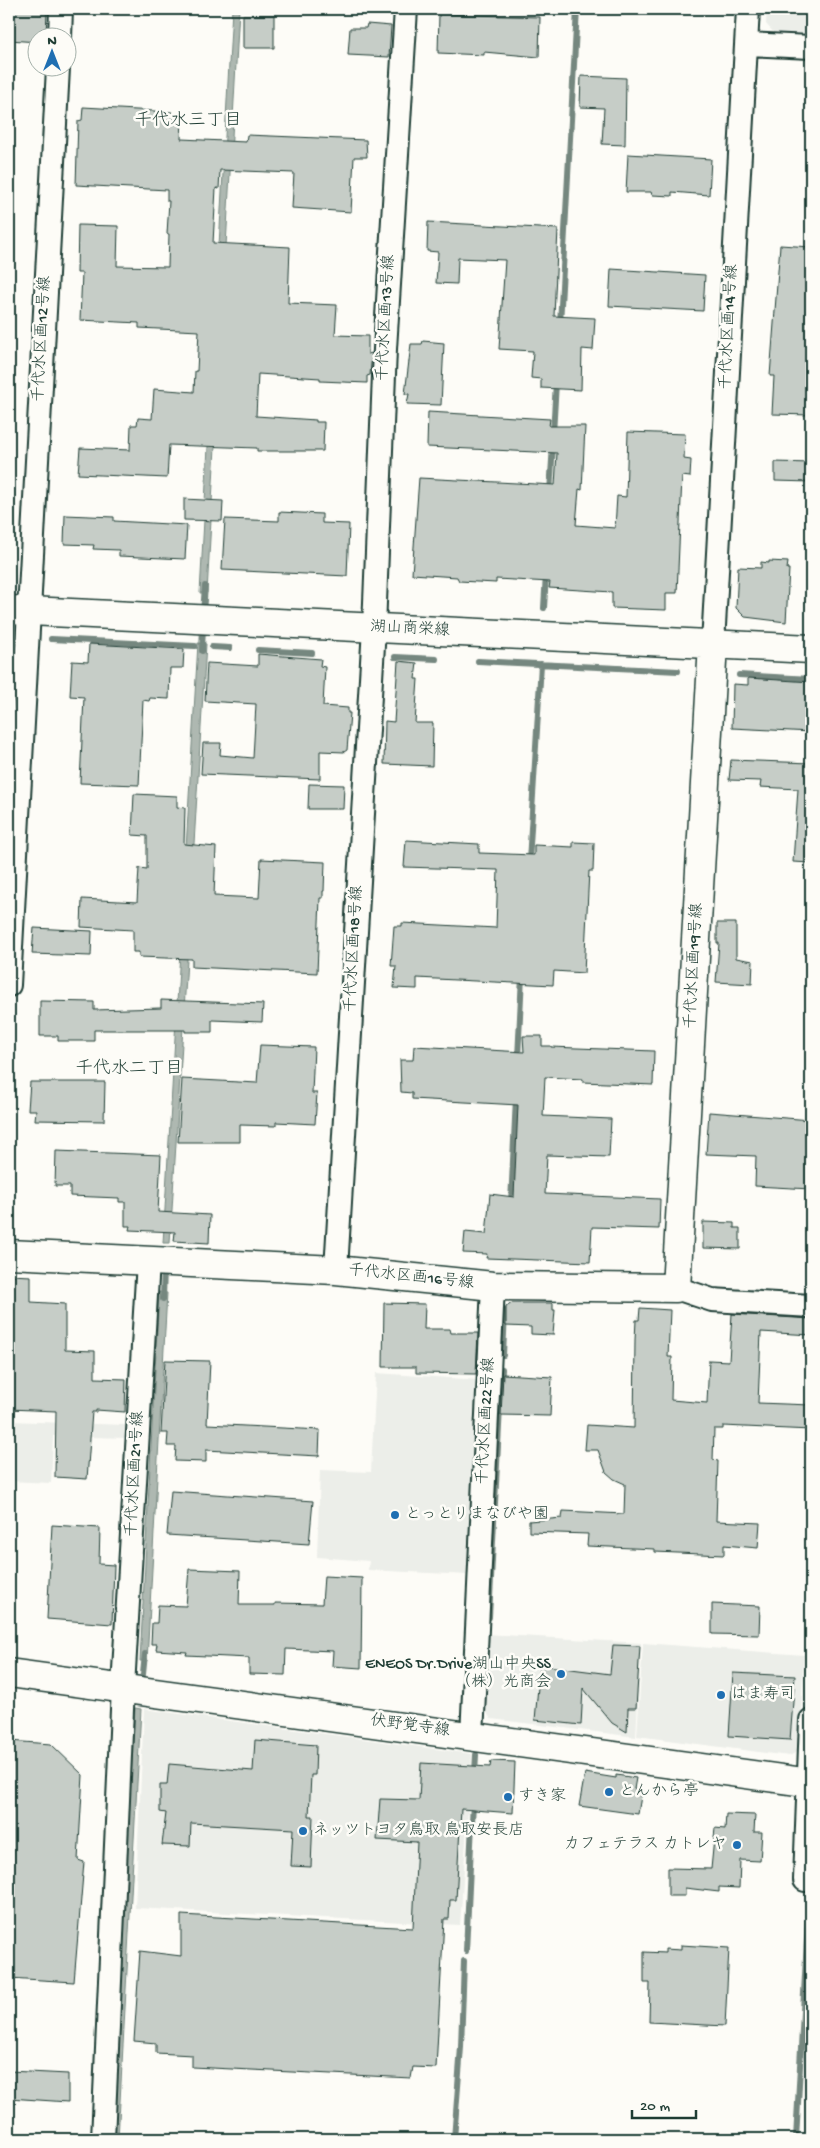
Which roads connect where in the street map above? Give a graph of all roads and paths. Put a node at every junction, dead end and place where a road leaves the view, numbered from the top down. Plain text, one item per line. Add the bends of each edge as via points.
1 (61, 9) edge
2 (406, 9) edge
3 (748, 9) edge
4 (60, 28) edge
5 (746, 44) junction
6 (811, 48) edge
7 (57, 78) edge
8 (18, 611) edge
9 (374, 628) junction
10 (713, 644) junction
11 (811, 649) edge
12 (9, 986) edge
13 (9, 1254) edge
14 (148, 1261) junction
15 (336, 1270) junction
16 (493, 1286) junction
17 (676, 1288) junction
18 (811, 1306) edge
19 (9, 1673) edge
20 (123, 1687) junction
21 (811, 1720) edge
22 (472, 1736) junction
23 (810, 1782) edge
24 (805, 1880) dead end
25 (103, 2139) edge

1 - 4 street
2 - 9 street, 千代水区画13号線 via 385,349
3 - 5 street, 千代水区画14号線
5 - 6 street
5 - 10 street, 千代水区画14号線
7 - 8 street, 千代水区画12号線
8 - 9 street, 湖山商栄線
8 - 12 street, 千代水区画12号線
9 - 10 street, 湖山商栄線
9 - 15 street, 千代水区画18号線
10 - 11 street, 湖山商栄線
10 - 17 street, 千代水区画19号線
13 - 14 street, 千代水区画16号線
14 - 15 street, 千代水区画16号線
14 - 20 street, 千代水区画21号線
15 - 16 street, 千代水区画16号線
16 - 17 street, 千代水区画16号線
16 - 22 street, 千代水区画22号線
17 - 18 street, 千代水区画16号線 via 712,1300
19 - 20 street, 伏野覚寺線
20 - 22 street, 伏野覚寺線
20 - 25 street, 千代水区画21号線
21 - 23 street
22 - 23 street, 伏野覚寺線
23 - 24 street

